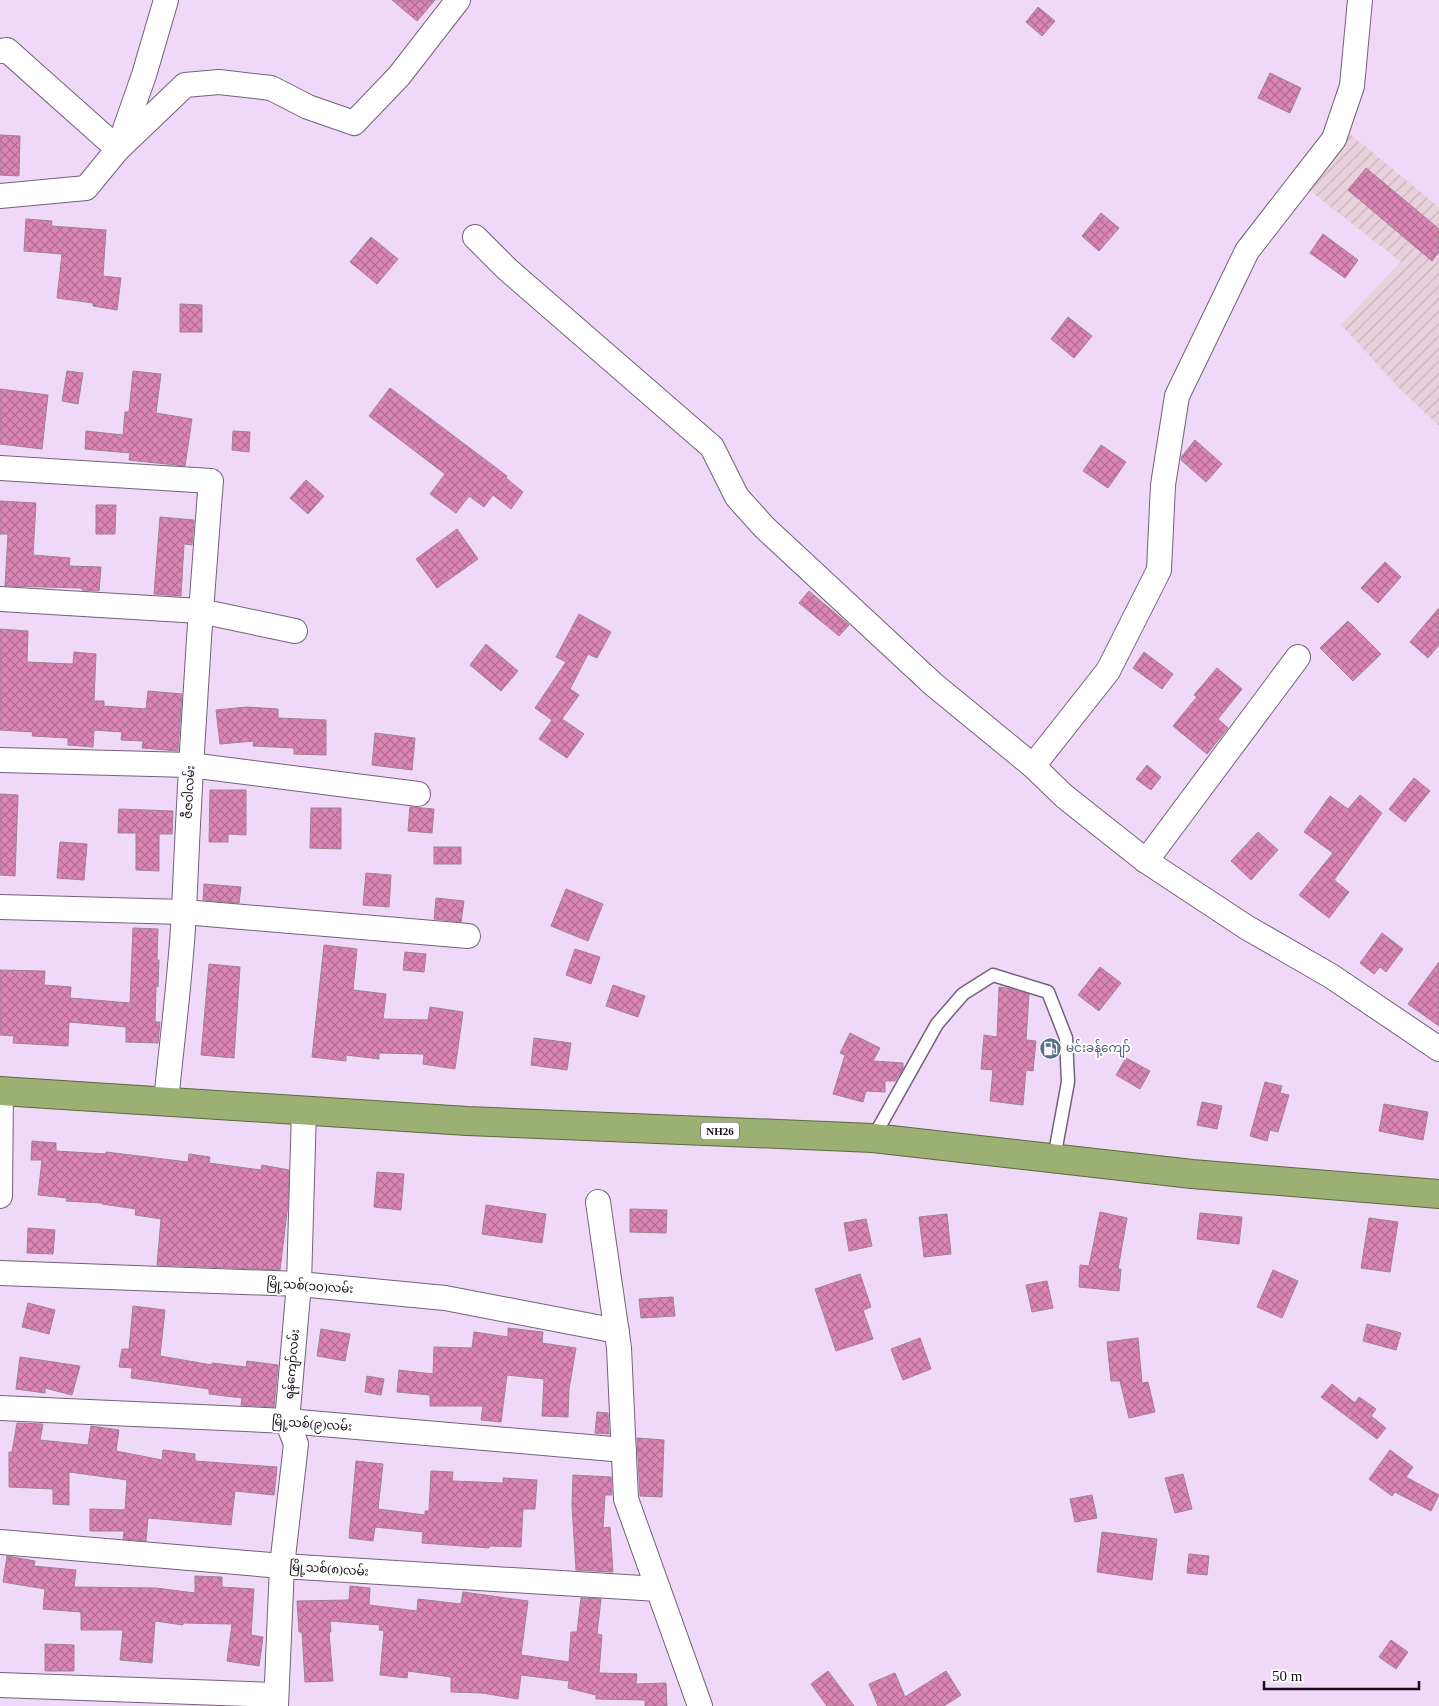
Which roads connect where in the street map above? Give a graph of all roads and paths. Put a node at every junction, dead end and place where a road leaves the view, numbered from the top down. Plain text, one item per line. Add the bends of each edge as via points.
1 (166, 0) edge
2 (458, 0) edge
3 (1360, 0) edge
4 (0, 50) edge
5 (118, 149) junction
6 (0, 196) edge
7 (475, 237) dead end
8 (0, 468) edge
9 (0, 599) edge
10 (200, 611) junction
11 (295, 631) dead end
12 (1298, 657) dead end
13 (0, 760) edge
14 (190, 765) junction
15 (1033, 766) junction
16 (418, 794) dead end
17 (1146, 860) junction
18 (0, 907) edge
19 (184, 912) junction
20 (468, 936) dead end
21 (1439, 1049) edge
22 (1, 1091) edge
23 (166, 1102) junction
24 (304, 1110) junction
25 (873, 1138) junction
26 (1054, 1158) junction
27 (1439, 1194) edge
28 (0, 1196) edge
29 (598, 1202) dead end
30 (0, 1273) edge
31 (299, 1284) junction
32 (617, 1331) junction
33 (0, 1408) edge
34 (287, 1421) junction
35 (624, 1450) junction
36 (0, 1542) edge
37 (282, 1566) junction
38 (658, 1589) junction
39 (0, 1685) edge
40 (276, 1700) edge
41 (700, 1706) edge

1 - 5 street
2 - 5 street via 399,76 354,123 308,107 271,88 219,82 185,85
3 - 15 street via 1352,86 1334,139 1247,251 1177,396 1163,484 1159,570 1108,671
4 - 5 street via 7,50
5 - 6 street via 86,188
7 - 15 street via 507,269 712,447 737,497 764,527 933,684
8 - 10 street, ဇီဇဝါလမ်း via 211,481
9 - 10 street
10 - 11 street
10 - 14 street, ဇီဇဝါလမ်း
12 - 17 street
13 - 14 street
14 - 16 street
14 - 19 street, ဇီဇဝါလမ်း
15 - 17 street via 1064,796
17 - 21 street via 1246,927 1331,976
18 - 19 street
19 - 20 street
19 - 23 street, ဇီဇဝါလမ်း
22 - 23 highway, NH26
22 - 28 street
23 - 24 highway, NH26
24 - 25 highway, NH26
24 - 31 street, ရန်ကျော်လမ်း
25 - 26 highway, NH26
25 - 26 lane via 937,1024 963,994 993,975 1048,992 1066,1038 1068,1082
26 - 27 highway, NH26 via 1192,1174
29 - 32 street
30 - 31 street, မြို့သစ်(၁၀)လမ်း
31 - 32 street, မြို့သစ်(၁၀)လမ်း via 445,1298
31 - 34 street, ရန်ကျော်လမ်း
32 - 35 street
33 - 34 street, မြို့သစ်(၉)လမ်း
34 - 35 street, မြို့သစ်(၉)လမ်း
34 - 37 street, ရန်ကျော်လမ်း via 296,1444
35 - 38 street via 626,1499
36 - 37 street, မြို့သစ်(၈)လမ်း
37 - 38 street, မြို့သစ်(၈)လမ်း
37 - 40 street, ရန်ကျော်လမ်း
38 - 41 street
39 - 40 street

